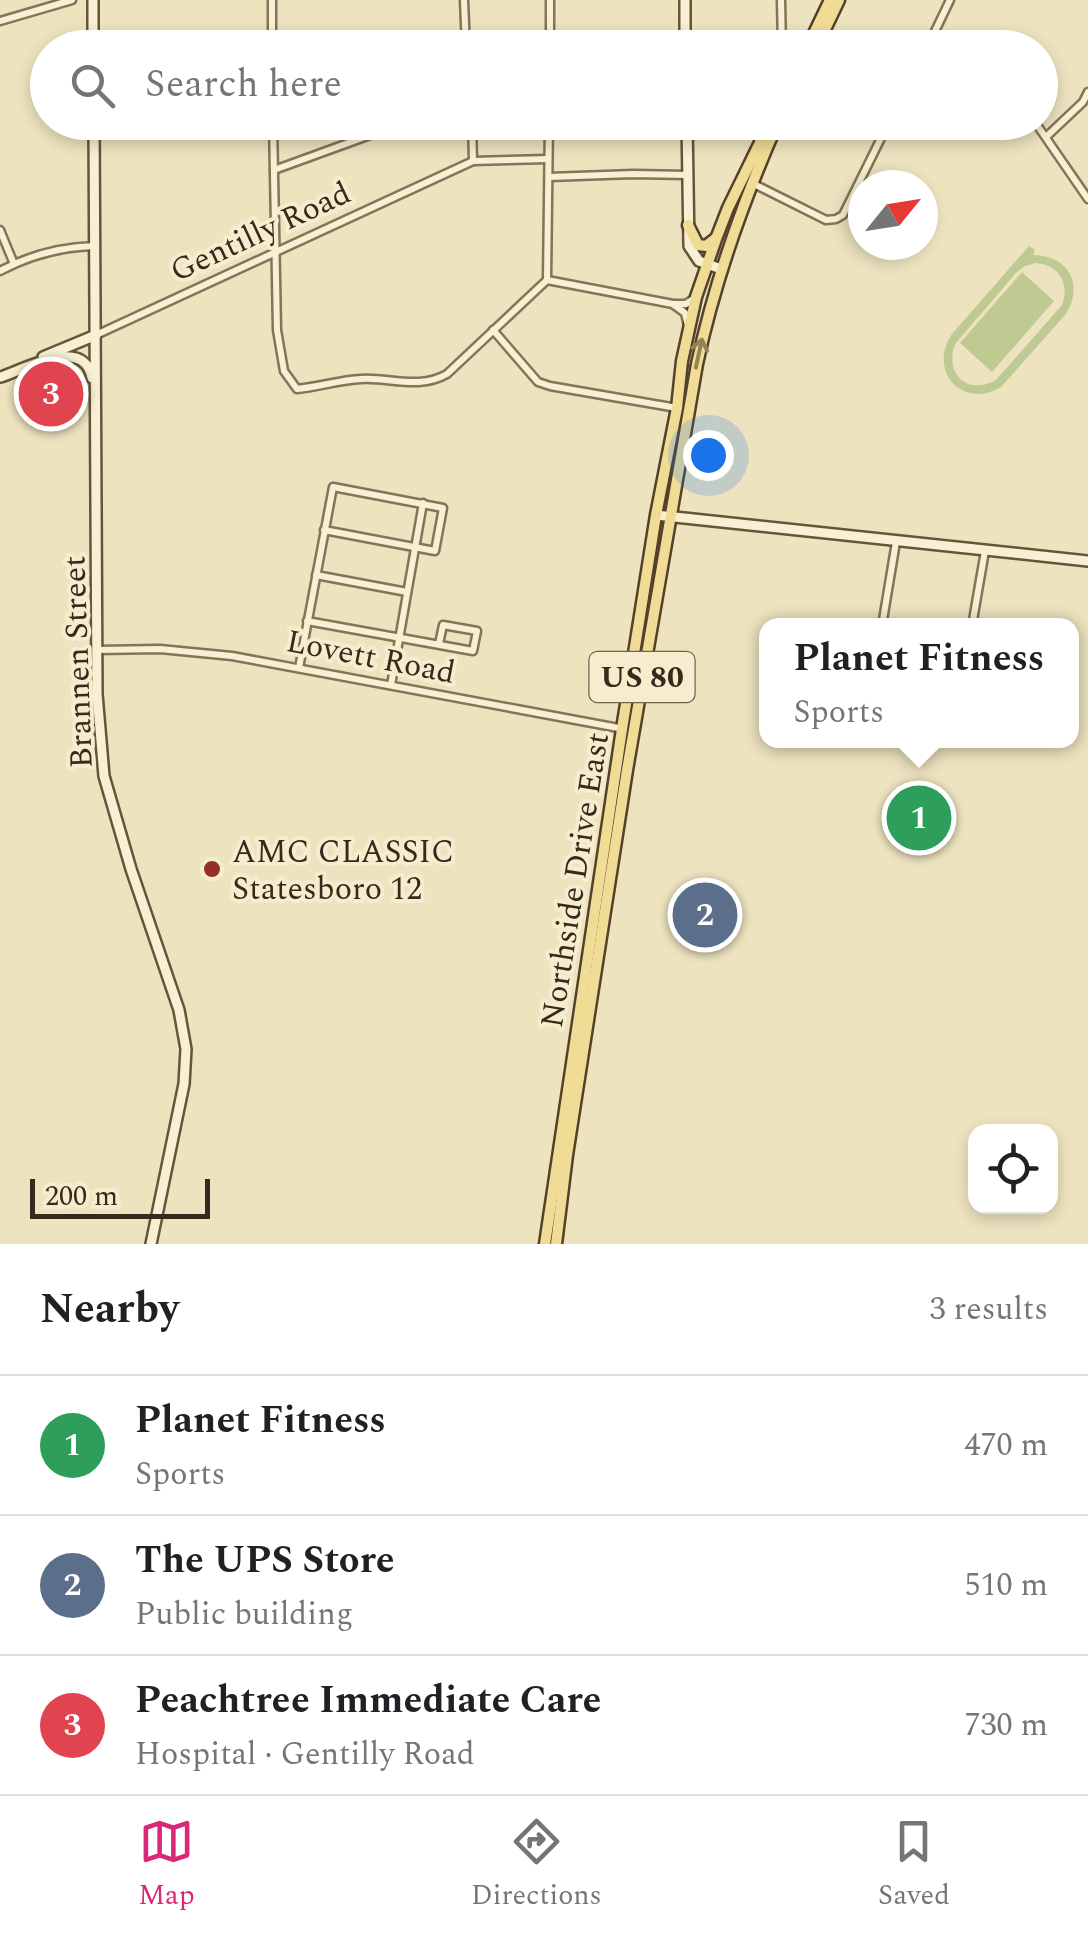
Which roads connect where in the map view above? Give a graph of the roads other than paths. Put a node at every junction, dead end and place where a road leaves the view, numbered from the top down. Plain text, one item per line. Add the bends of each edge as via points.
1 (72, 0) edge
2 (92, 0) edge
3 (272, 0) edge
4 (464, 0) edge
5 (550, 0) edge
6 (684, 0) edge
7 (781, 0) edge
8 (830, 0) edge
9 (839, 0) edge
10 (950, 0) edge
11 (0, 20) edge
12 (93, 30) edge
13 (272, 30) edge
14 (465, 30) edge
15 (550, 30) edge
16 (685, 30) edge
17 (782, 30) edge
18 (815, 30) edge
19 (825, 30) edge
20 (936, 30) edge
21 (1088, 92) edge
22 (1058, 126) edge
23 (94, 140) edge
24 (274, 140) edge
25 (356, 140) edge
26 (473, 140) edge
27 (549, 140) edge
28 (687, 140) edge
29 (763, 140) edge
30 (768, 140) edge
31 (880, 140) edge
32 (1048, 140) edge
33 (548, 159) junction
34 (474, 162) junction
35 (274, 170) junction
36 (688, 175) junction
37 (549, 177) junction
38 (747, 180) junction
39 (1088, 199) edge
40 (688, 226) junction
41 (0, 230) edge
42 (716, 239) junction
43 (95, 246) junction
44 (276, 250) junction
45 (14, 264) junction
46 (706, 265) junction
47 (722, 269) junction
48 (0, 272) edge
49 (547, 280) junction
50 (696, 297) junction
51 (673, 304) junction
52 (493, 330) junction
53 (688, 331) junction
54 (96, 334) junction
55 (0, 377) edge
56 (96, 398) junction
57 (677, 408) junction
58 (423, 503) junction
59 (656, 516) junction
60 (670, 518) junction
61 (324, 530) junction
62 (896, 542) junction
63 (415, 547) junction
64 (985, 551) junction
65 (1088, 561) edge
66 (316, 575) junction
67 (407, 592) junction
68 (883, 618) edge
69 (973, 618) edge
70 (308, 621) junction
71 (399, 637) junction
72 (439, 644) junction
73 (97, 650) junction
74 (300, 668) junction
75 (392, 686) junction
76 (628, 730) junction
77 (151, 1244) edge
78 (546, 1244) edge
79 (556, 1244) edge

1 - 11 street
2 - 12 street
3 - 13 street
4 - 14 street
5 - 15 street
6 - 16 street
7 - 17 street
8 - 18 main road
9 - 19 main road
10 - 20 street
21 - 22 street
23 - 43 street, Brannen Street
24 - 35 street
25 - 35 street
26 - 34 street
27 - 33 street
28 - 36 street
29 - 38 main road, Northside Drive East / US 80
30 - 38 main road, Northside Drive East / US 80
31 - 38 street via 836,219
32 - 39 street
33 - 34 street, Gentilly Road
33 - 37 street
34 - 44 street, Gentilly Road
35 - 44 street
36 - 37 street
36 - 40 street
37 - 49 street
38 - 42 main road, Northside Drive East / US 80
38 - 47 main road, Northside Drive East / US 80
40 - 42 main road via 698,245
40 - 46 street via 691,251
41 - 45 street
42 - 46 main road, Northside Drive East / US 80
43 - 45 street via 53,250
43 - 54 street, Brannen Street
44 - 52 street via 277,330 284,371 298,389 360,379 425,383 447,374
44 - 54 street, Gentilly Road
45 - 48 street
46 - 47 street
46 - 50 main road, Northside Drive East / US 80
60 -> 47 main road, Northside Drive East / US 80
49 - 51 street
49 - 52 street
50 - 51 street
50 - 53 main road, Northside Drive East / US 80
51 - 53 street via 685,313
52 - 57 street via 538,382
53 - 57 main road, Northside Drive East / US 80
54 - 55 street, Gentilly Road
54 - 56 street, Brannen Street
55 - 56 street via 74,356 90,370
56 - 73 street, Brannen Street
57 - 59 main road, Northside Drive East / US 80
58 - 61 street via 334,487
58 - 63 street
58 - 63 street via 443,508 435,551
59 - 60 street
59 - 76 main road, Northside Drive East / US 80
60 - 62 street
60 - 76 main road, Northside Drive East / US 80
61 - 63 street
61 - 66 street
62 - 64 street
62 - 68 street
63 - 67 street
64 - 65 street
64 - 69 street
66 - 67 street
66 - 70 street
67 - 71 street
70 - 71 street
70 - 74 street
71 - 72 street
71 - 75 street
72 - 72 street via 473,651 477,632 444,625
73 - 74 street, Lovett Road via 201,652
73 - 77 street, Brannen Street via 104,776 186,1049
74 - 75 street, Lovett Road
75 - 76 street, Lovett Road
76 - 78 main road, Northside Drive East / US 80
76 - 79 main road, Northside Drive East / US 80

